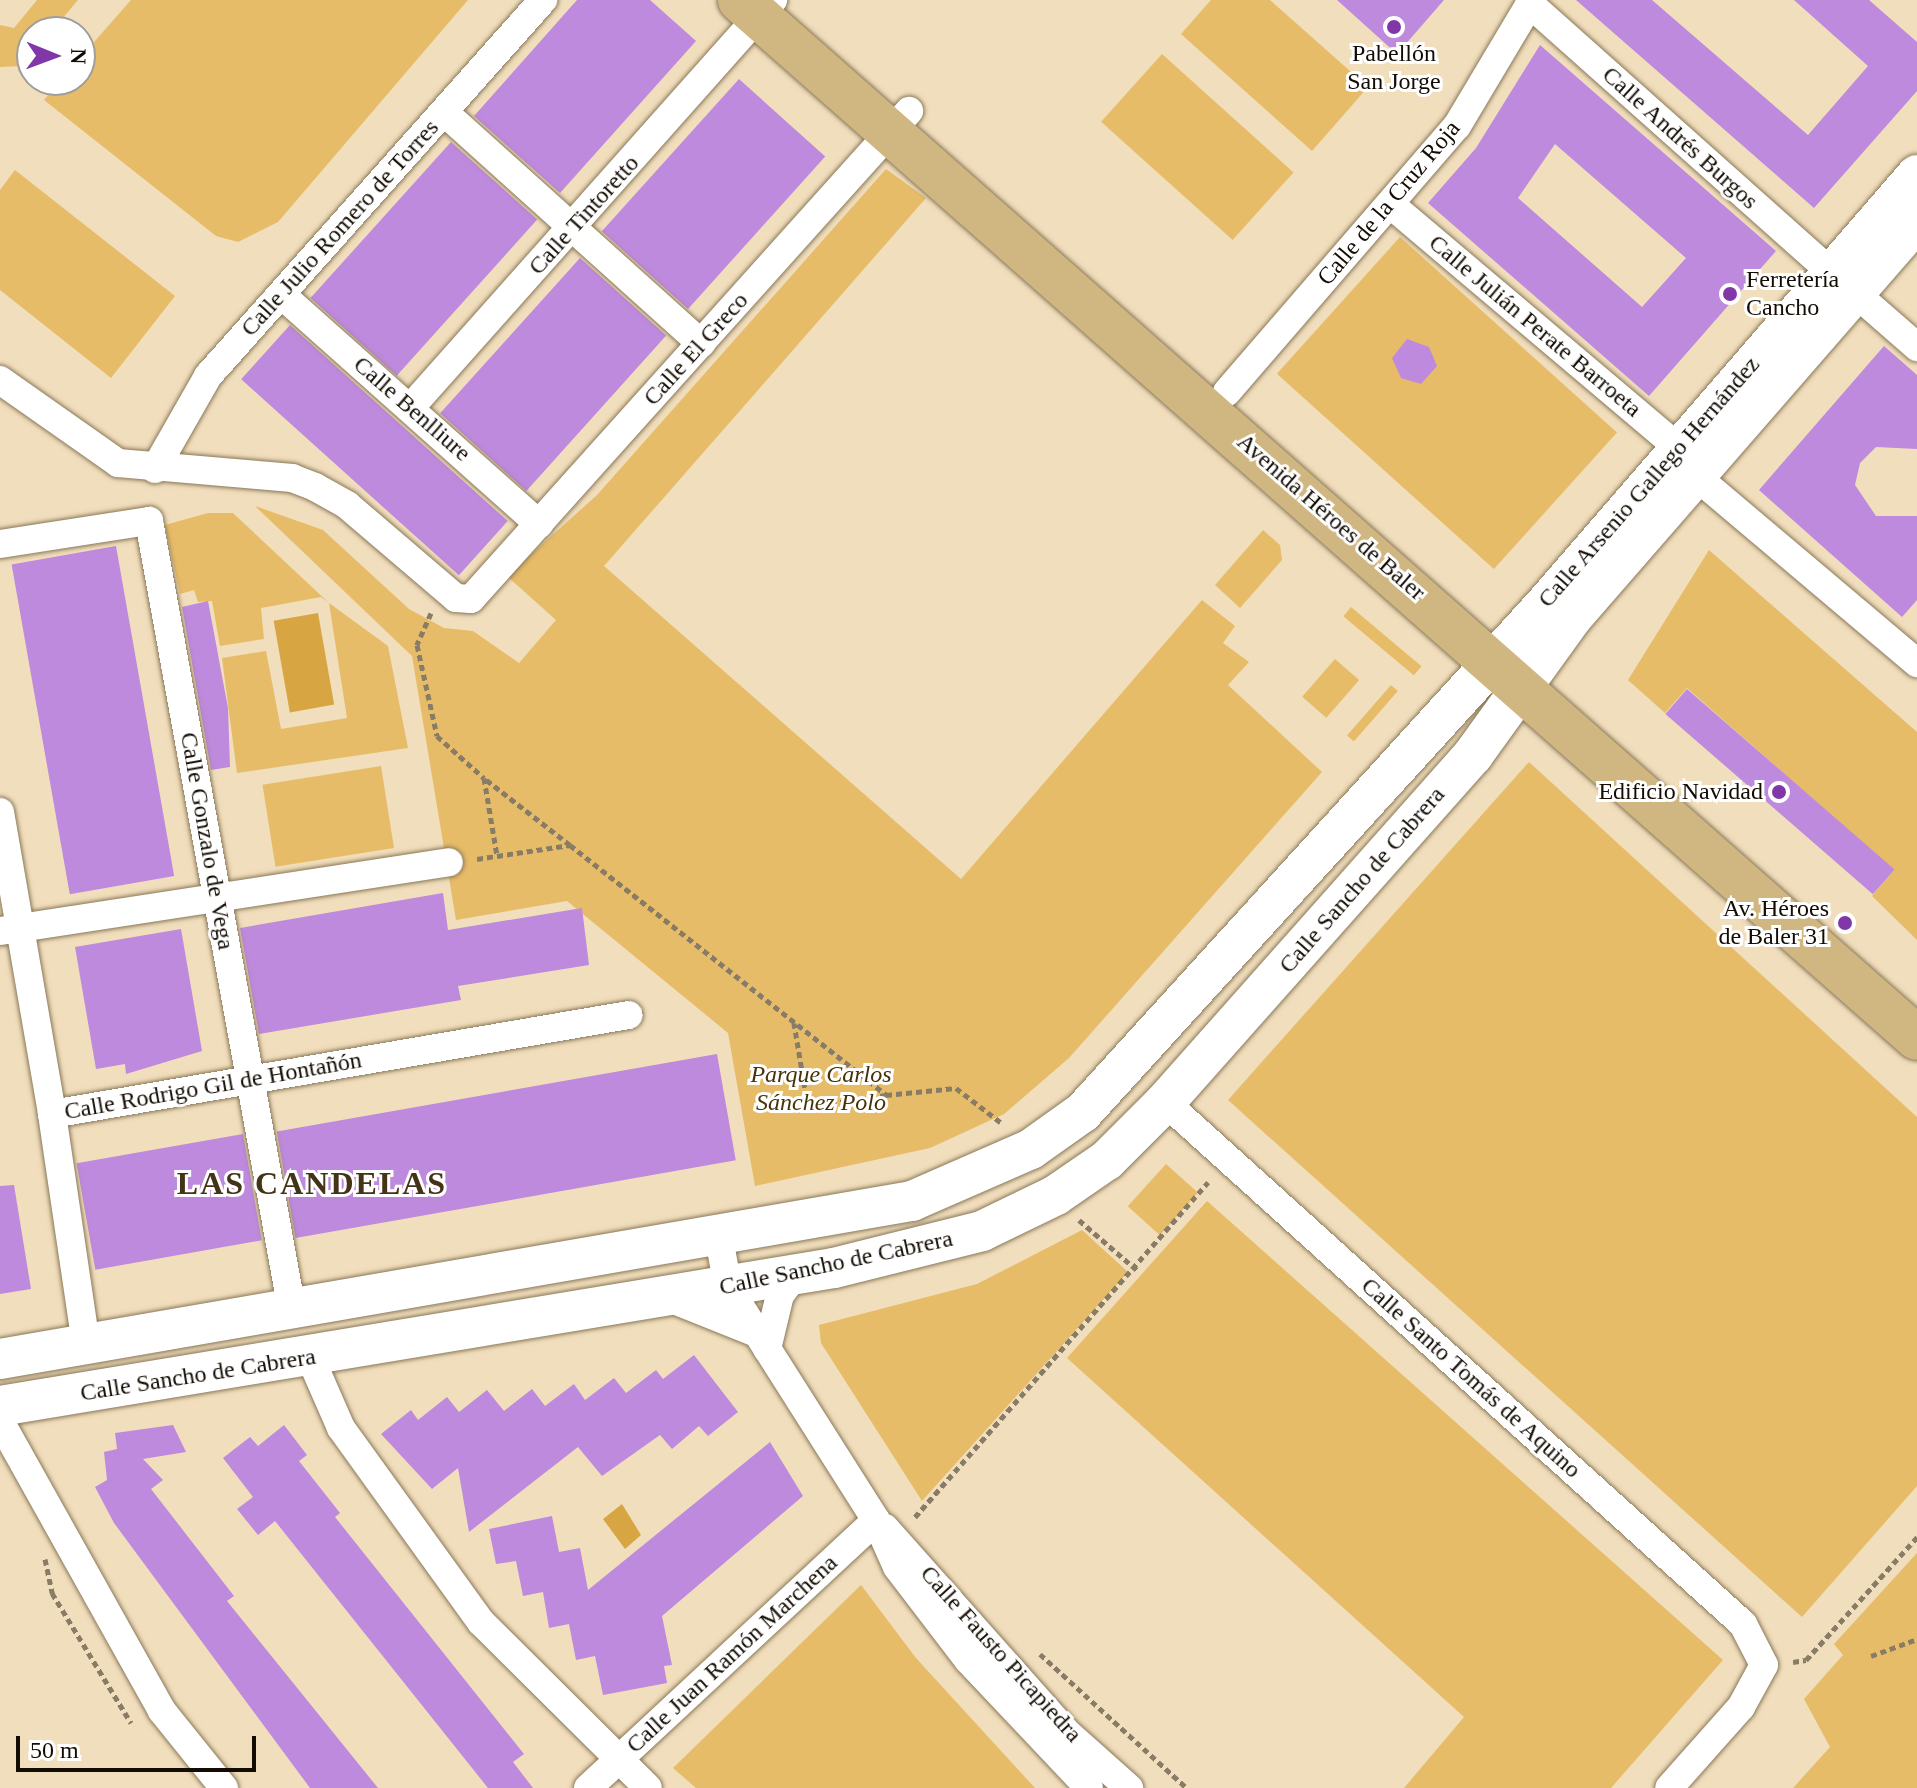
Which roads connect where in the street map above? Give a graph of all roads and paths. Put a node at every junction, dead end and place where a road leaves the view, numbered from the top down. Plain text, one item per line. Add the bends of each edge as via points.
1 (543, 0) edge
2 (1531, 2) edge
3 (762, 7) edge
4 (444, 112) junction
5 (899, 121) junction
6 (1917, 175) edge
7 (1390, 204) junction
8 (1917, 221) edge
9 (574, 227) junction
10 (1843, 282) junction
11 (283, 296) junction
12 (701, 343) junction
13 (1917, 347) edge
14 (0, 380) edge
15 (1227, 392) junction
16 (411, 407) junction
17 (1688, 463) junction
18 (155, 469) junction
19 (539, 524) junction
20 (0, 544) edge
21 (442, 587) junction
22 (1913, 650) edge
23 (1515, 666) junction
24 (484, 778) junction
25 (0, 812) edge
26 (570, 845) junction
27 (497, 856) junction
28 (449, 862) joint
29 (218, 898) junction
30 (10, 929) edge
31 (1916, 1014) edge
32 (629, 1015) dead end
33 (794, 1023) junction
34 (250, 1080) junction
35 (886, 1095) junction
36 (1165, 1102) junction
37 (52, 1114) junction
38 (1031, 1149) junction
39 (1220, 1152) junction
40 (1056, 1195) junction
41 (719, 1238) junction
42 (1137, 1270) junction
43 (796, 1274) junction
44 (728, 1287) junction
45 (665, 1298) junction
46 (292, 1310) junction
47 (762, 1342) junction
48 (86, 1345) junction
49 (310, 1357) junction
50 (0, 1359) edge
51 (0, 1406) edge
52 (0, 1421) edge
53 (886, 1529) junction
54 (1917, 1537) edge
55 (41, 1564) dead end
56 (1917, 1639) edge
57 (1030, 1643) dead end
58 (1871, 1656) dead end
59 (1764, 1665) junction
60 (137, 1731) dead end
61 (617, 1761) junction
62 (224, 1788) edge
63 (588, 1788) edge
64 (648, 1788) edge
65 (1089, 1788) edge
66 (1129, 1788) edge
67 (1187, 1788) edge
68 (1669, 1788) edge

1 - 4 street, Calle Julio Romero de Torres
2 - 7 street, Calle de la Cruz Roja via 1457,126
2 - 10 street, Calle Andrés Burgos
3 - 5 main road, Avenida Héroes de Baler
3 - 9 street, Calle Tintoretto
4 - 9 street
4 - 11 street, Calle Julio Romero de Torres
5 - 12 street, Calle El Greco
5 - 15 main road, Avenida Héroes de Baler
5 - 23 main road, Avenida Héroes de Baler
6 - 10 main road, Calle Arsenio Gallego Hernández
7 - 15 street, Calle de la Cruz Roja
7 - 17 street, Calle Julián Perate Barroeta
8 - 10 main road, Calle Arsenio Gallego Hernández
9 - 12 street
9 - 16 street, Calle Tintoretto
10 - 13 street, Calle Andrés Burgos
10 - 17 main road, Calle Arsenio Gallego Hernández
11 - 16 street, Calle Benlliure
11 - 18 street, Calle Julio Romero de Torres via 208,376
12 - 19 street, Calle El Greco
14 - 18 street via 118,463
15 - 23 main road, Avenida Héroes de Baler
16 - 19 street, Calle Benlliure
17 - 22 street, Calle Julián Perate Barroeta
17 - 23 main road, Calle Arsenio Gallego Hernández via 1571,619
18 - 21 street via 292,478 315,487 347,505
19 - 21 street, Calle El Greco via 486,589 456,598
20 - 29 street, Calle Gonzalo de Vega via 149,521
21 - 24 path via 417,645 423,684 437,736
23 - 31 main road, Avenida Héroes de Baler
23 - 36 main road, Calle Sancho de Cabrera
23 - 38 main road, Calle Sancho de Cabrera via 1083,1112
24 - 26 path
24 - 27 path
25 - 30 street, Calle Rodrigo Gil de Hontañón
26 - 27 path
26 - 33 path
27 - 28 path
28 - 29 street
29 - 30 street
29 - 34 street, Calle Gonzalo de Vega
30 - 37 street, Calle Rodrigo Gil de Hontañón
32 - 34 street, Calle Rodrigo Gil de Hontañón
33 - 35 path
33 - 35 path via 808,1107
34 - 37 street, Calle Rodrigo Gil de Hontañón
34 - 46 street, Calle Gonzalo de Vega
35 - 38 path via 956,1088
36 - 39 street, Calle Santo Tomás de Aquino
36 - 40 main road, Calle Sancho de Cabrera via 1107,1160
37 - 48 street
38 - 41 main road, Calle Sancho de Cabrera via 912,1201
39 - 42 path via 1202,1197
39 - 59 street, Calle Santo Tomás de Aquino via 1743,1624
40 - 42 path
40 - 43 main road, Calle Sancho de Cabrera via 924,1249
41 - 44 street, Calle Fausto Picapiedra
41 - 46 main road, Calle Sancho de Cabrera
42 - 53 path
43 - 44 main road, Calle Sancho de Cabrera
43 - 47 street via 780,1295
44 - 45 main road, Calle Sancho de Cabrera
44 - 47 street, Calle Fausto Picapiedra
45 - 47 street
45 - 49 main road, Calle Sancho de Cabrera
46 - 48 main road, Calle Sancho de Cabrera
47 - 53 street, Calle Fausto Picapiedra
48 - 50 main road, Calle Sancho de Cabrera
49 - 51 main road, Calle Sancho de Cabrera
49 - 61 street via 341,1428 446,1576
52 - 62 street via 155,1699
53 - 61 street, Calle Juan Ramón Marchena
53 - 65 street, Calle Fausto Picapiedra via 897,1567 968,1660
53 - 66 street, Calle Fausto Picapiedra via 1065,1731
54 - 59 path via 1806,1660
55 - 60 path via 102,1684
56 - 58 path
57 - 67 path
59 - 68 street via 1741,1707
61 - 63 street, Calle Juan Ramón Marchena
61 - 64 street

